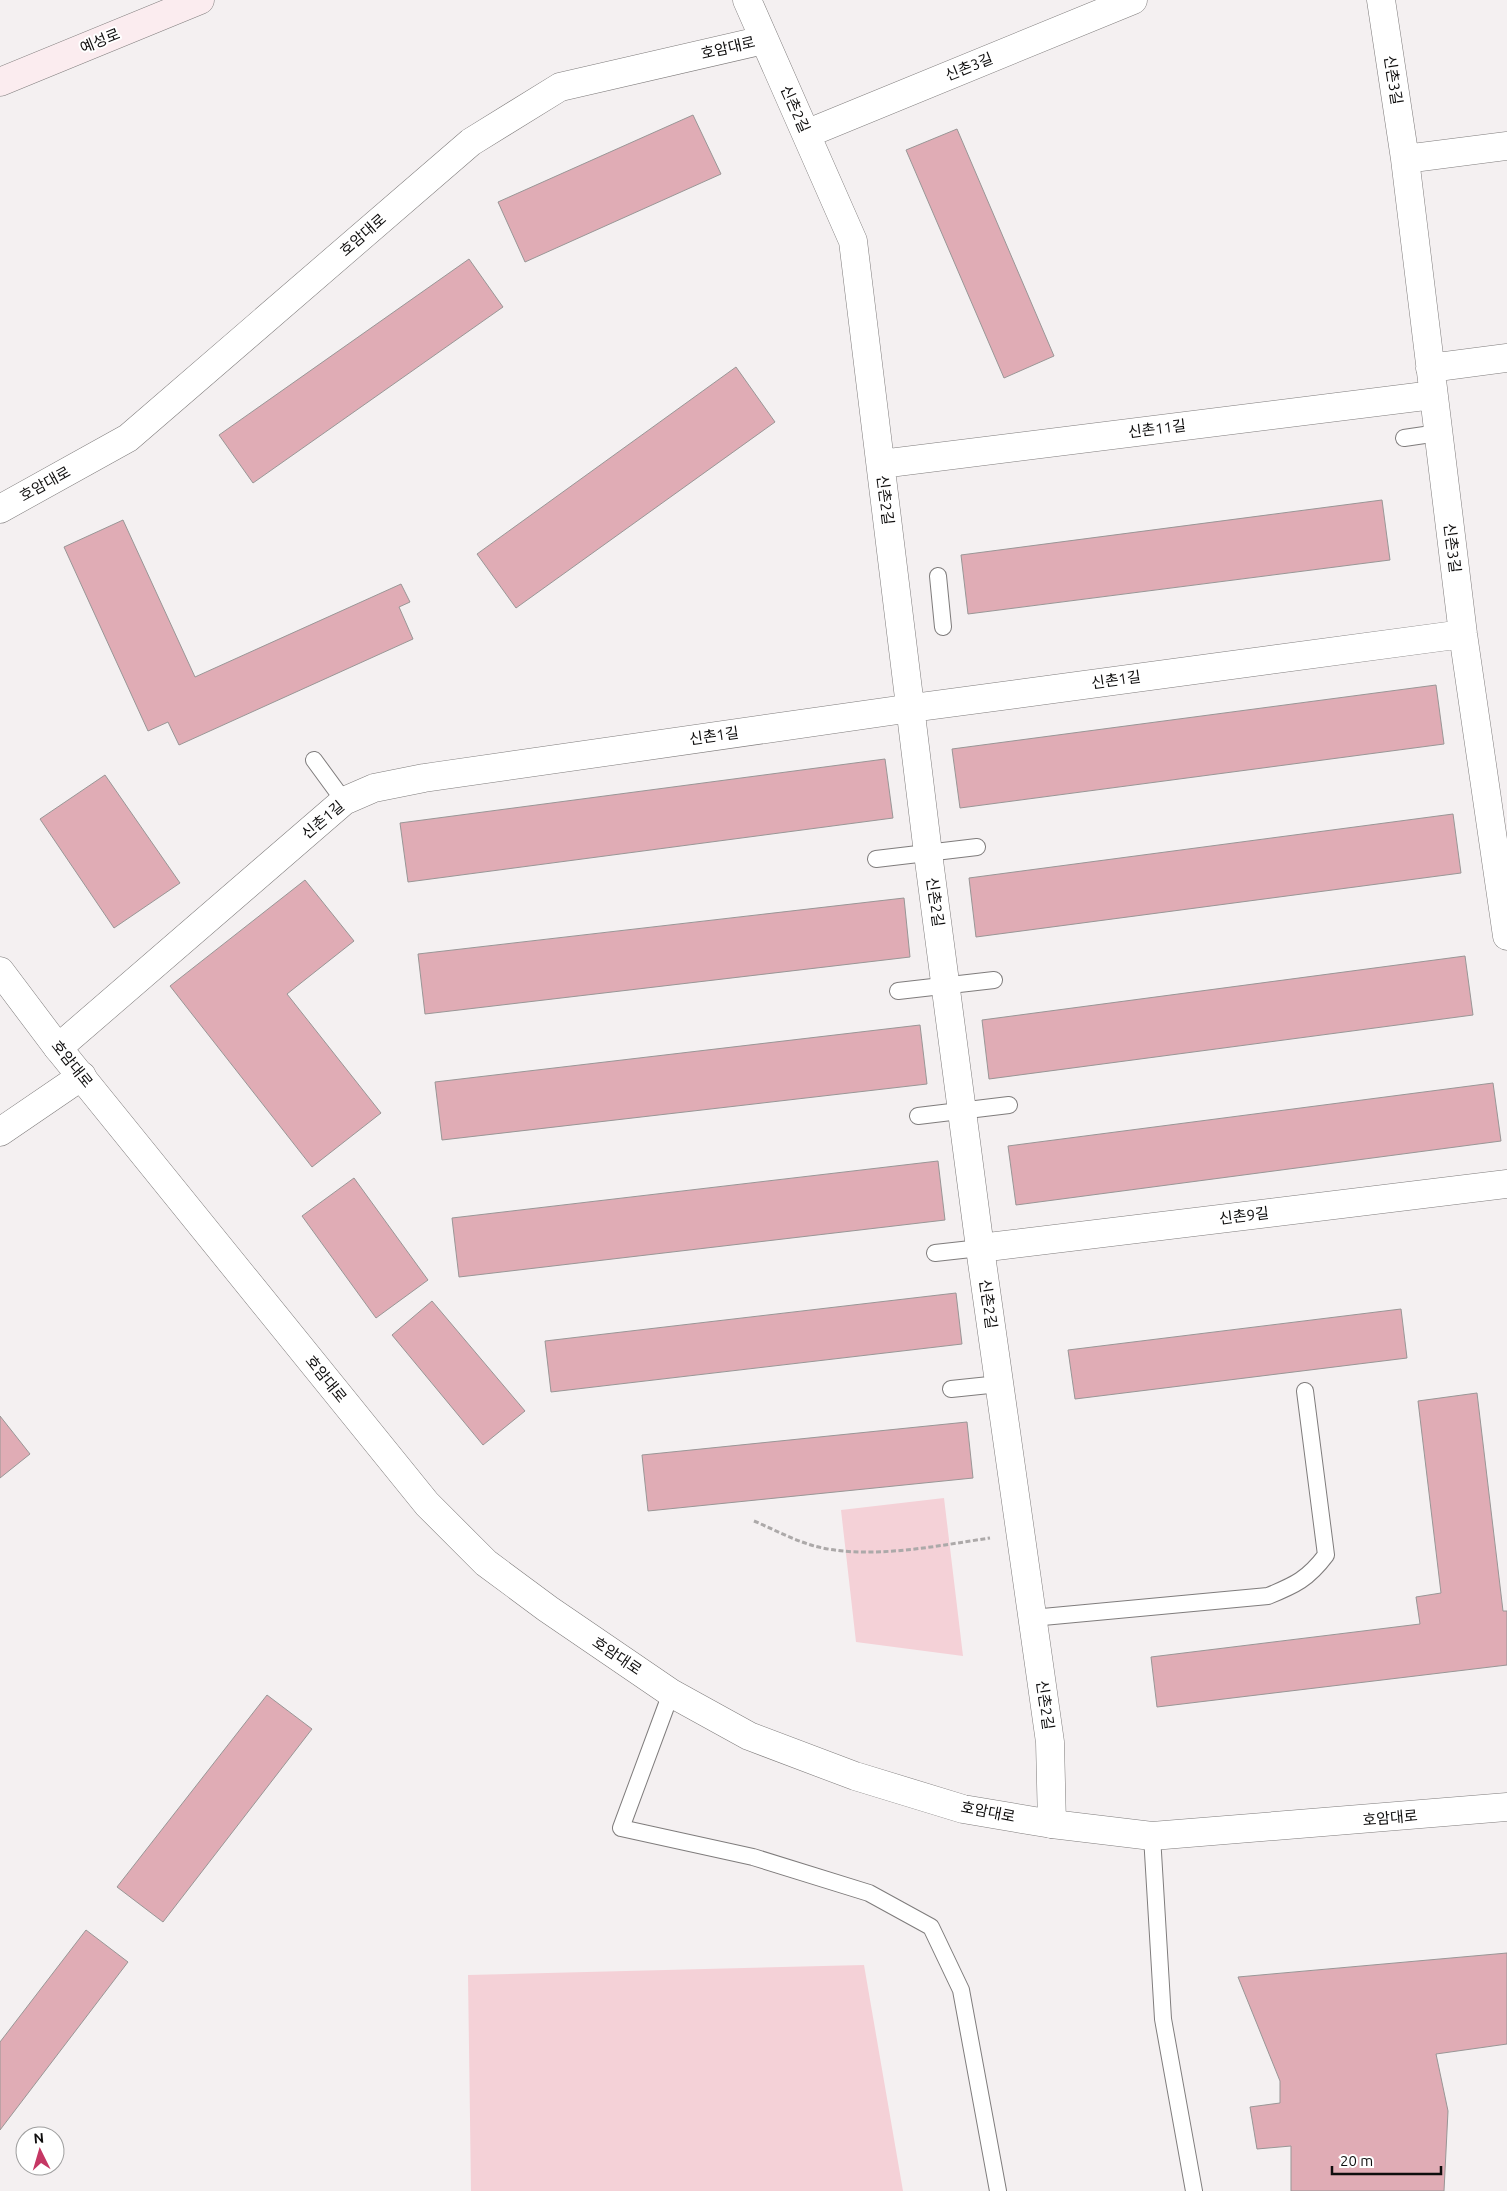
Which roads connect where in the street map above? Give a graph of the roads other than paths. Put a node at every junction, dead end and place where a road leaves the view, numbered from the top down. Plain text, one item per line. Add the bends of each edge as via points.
1 (200, 0) edge
2 (747, 0) edge
3 (1133, 0) edge
4 (1382, 0) edge
5 (764, 40) junction
6 (1, 81) edge
7 (806, 134) junction
8 (1507, 146) edge
9 (1405, 159) junction
10 (1507, 358) edge
11 (1430, 368) junction
12 (1433, 395) junction
13 (1438, 433) junction
14 (1404, 438) dead end
15 (881, 464) junction
16 (0, 509) edge
17 (938, 576) dead end
18 (943, 628) dead end
19 (1462, 634) junction
20 (912, 708) junction
21 (314, 760) dead end
22 (344, 801) junction
23 (977, 847) dead end
24 (928, 853) junction
25 (876, 859) dead end
26 (1507, 936) edge
27 (0, 971) edge
28 (994, 980) dead end
29 (946, 985) junction
30 (898, 991) dead end
31 (58, 1048) junction
32 (82, 1076) junction
33 (1009, 1105) dead end
34 (962, 1111) junction
35 (918, 1116) dead end
36 (0, 1132) edge
37 (1507, 1184) edge
38 (980, 1248) junction
39 (935, 1253) dead end
40 (999, 1384) junction
41 (952, 1389) dead end
42 (1305, 1391) dead end
43 (1032, 1618) junction
44 (671, 1693) junction
45 (1507, 1807) edge
46 (1052, 1824) junction
47 (1152, 1836) junction
48 (998, 2191) edge
49 (1194, 2191) edge

1 - 6 main road, 예성로
2 - 5 street, 신촌2길
3 - 7 street, 신촌3길
4 - 9 street, 신촌3길
5 - 7 street, 신촌2길
5 - 16 street, 호암대로 via 560,87 471,142 128,438
7 - 15 street, 신촌2길 via 853,241
8 - 9 street
9 - 11 street, 신촌3길
10 - 11 street
11 - 12 street, 신촌3길
12 - 13 street, 신촌3길
12 - 15 street, 신촌11길
13 - 14 lane
13 - 19 street, 신촌3길
15 - 20 street, 신촌2길
17 - 18 lane
19 - 20 street, 신촌1길
19 - 26 street, 신촌3길
20 - 22 street, 신촌1길 via 424,778 374,788
20 - 24 street, 신촌2길
21 - 22 lane
22 - 31 street, 신촌1길
23 - 24 lane
24 - 25 lane
24 - 29 street, 신촌2길
27 - 31 street, 호암대로
28 - 29 lane
29 - 30 lane
29 - 34 street, 신촌2길
31 - 32 street, 호암대로
32 - 36 street
32 - 44 street, 호암대로 via 427,1504 486,1563
33 - 34 lane
34 - 35 lane
34 - 38 street, 신촌2길
37 - 38 street, 신촌9길
38 - 39 lane
38 - 40 street, 신촌2길
40 - 41 lane
40 - 43 street, 신촌2길
42 - 43 lane via 1326,1555 1313,1573 1268,1596
43 - 46 street, 신촌2길 via 1050,1742
44 - 46 street, 호암대로 via 749,1736 855,1776 963,1809
44 - 48 lane via 621,1828 753,1857 870,1893 931,1927 961,1990
45 - 47 street, 호암대로
46 - 47 street, 호암대로
47 - 49 lane via 1163,2019

